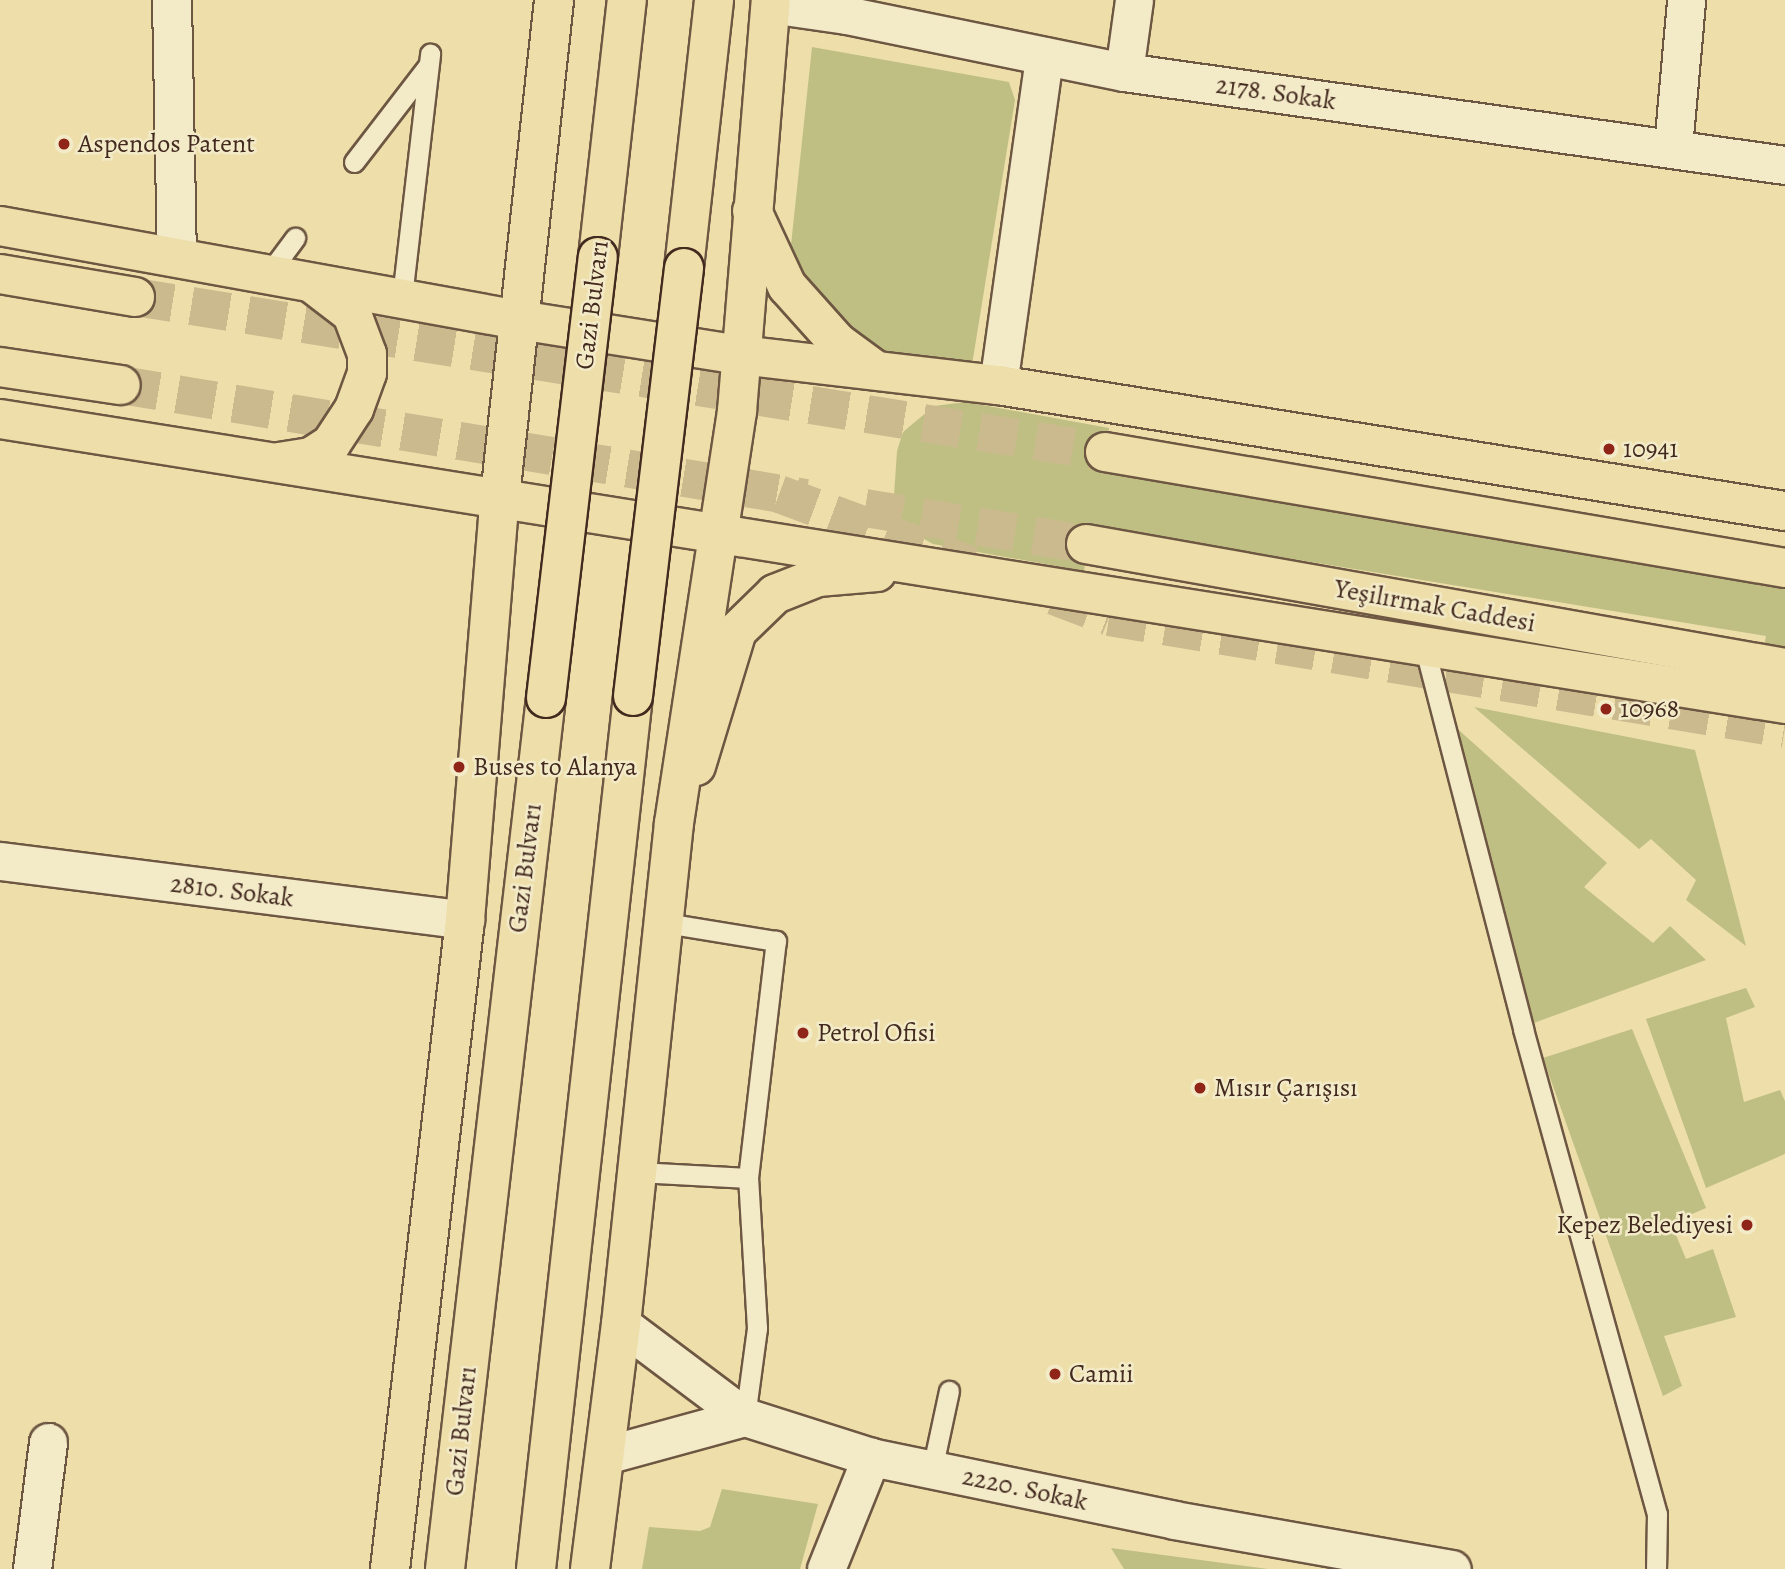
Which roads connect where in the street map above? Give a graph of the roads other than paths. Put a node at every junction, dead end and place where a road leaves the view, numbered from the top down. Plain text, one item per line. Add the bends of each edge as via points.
1 (172, 0) edge
2 (554, 0) edge
3 (627, 0) edge
4 (714, 0) edge
5 (1134, 0) edge
6 (1686, 0) edge
7 (771, 2) edge
8 (847, 8) edge
9 (1044, 56) junction
10 (1124, 72) junction
11 (1673, 147) junction
12 (354, 162) dead end
13 (1785, 165) edge
14 (752, 211) junction
15 (0, 226) edge
16 (295, 238) dead end
17 (177, 256) junction
18 (269, 273) junction
19 (0, 274) edge
20 (307, 280) junction
21 (135, 297) tunnel mouth
22 (401, 297) junction
23 (519, 320) junction
24 (741, 355) junction
25 (0, 367) edge
26 (875, 370) junction
27 (998, 385) junction
28 (121, 386) tunnel mouth
29 (0, 419) edge
30 (1105, 452) tunnel mouth
31 (270, 463) junction
32 (500, 501) junction
33 (1785, 511) edge
34 (715, 532) junction
35 (1086, 544) tunnel mouth
36 (942, 568) junction
37 (1785, 568) edge
38 (1424, 645) junction
39 (1785, 668) edge
40 (1785, 704) edge
41 (0, 861) edge
42 (465, 920) junction
43 (666, 923) junction
44 (638, 1171) junction
45 (748, 1178) junction
46 (621, 1324) junction
47 (949, 1391) dead end
48 (745, 1417) junction
49 (48, 1441) dead end
50 (606, 1455) junction
51 (870, 1457) junction
52 (932, 1469) junction
53 (1388, 1564) edge
54 (32, 1569) edge
55 (390, 1569) edge
56 (445, 1569) edge
57 (536, 1569) edge
58 (590, 1569) edge
59 (826, 1569) edge
60 (1452, 1569) edge
61 (1656, 1569) edge

1 - 17 street
2 - 23 main road
3 - 56 main road, Gazi Bulvarı, bridge
4 - 57 main road, bridge
5 - 10 street
6 - 11 street
7 - 8 street, 2178. Sokak
7 - 14 main road
8 - 9 street, 2178. Sokak
9 - 10 street, 2178. Sokak
9 - 27 street
10 - 11 street, 2178. Sokak
11 - 13 street, 2178. Sokak
12 - 22 lane via 429,59
14 - 24 main road
14 - 26 main road via 787,286 837,342
15 - 17 main road
16 - 18 lane
17 - 18 main road
18 - 20 main road
19 - 21 main road
20 - 22 main road
20 - 31 main road via 352,314 367,354 367,373 354,409 331,444 311,457
22 - 23 main road
23 - 24 main road
23 - 32 main road
24 - 26 main road
24 - 34 main road via 737,411
25 - 28 main road
26 - 27 main road
27 - 33 main road
29 - 31 main road
30 - 37 main road
31 - 32 main road
32 - 34 main road
32 - 42 main road
34 - 36 main road
34 - 43 main road via 674,823
35 - 39 main road, Yeşilırmak Caddesi
36 - 38 main road
36 - 43 main road via 818,577 775,594 737,631 701,745
38 - 40 main road
38 - 61 lane via 1523,1029 1657,1514
41 - 42 street, 2810. Sokak
42 - 55 main road
43 - 44 main road
43 - 45 lane via 776,941
44 - 45 lane
44 - 46 main road
45 - 48 lane via 757,1328
46 - 48 street
46 - 50 main road
47 - 52 lane
48 - 50 street
48 - 51 street, 2220. Sokak
49 - 54 street
50 - 58 main road
51 - 52 street, 2220. Sokak
51 - 59 street
52 - 53 street, 2220. Sokak
53 - 60 street, 2220. Sokak

